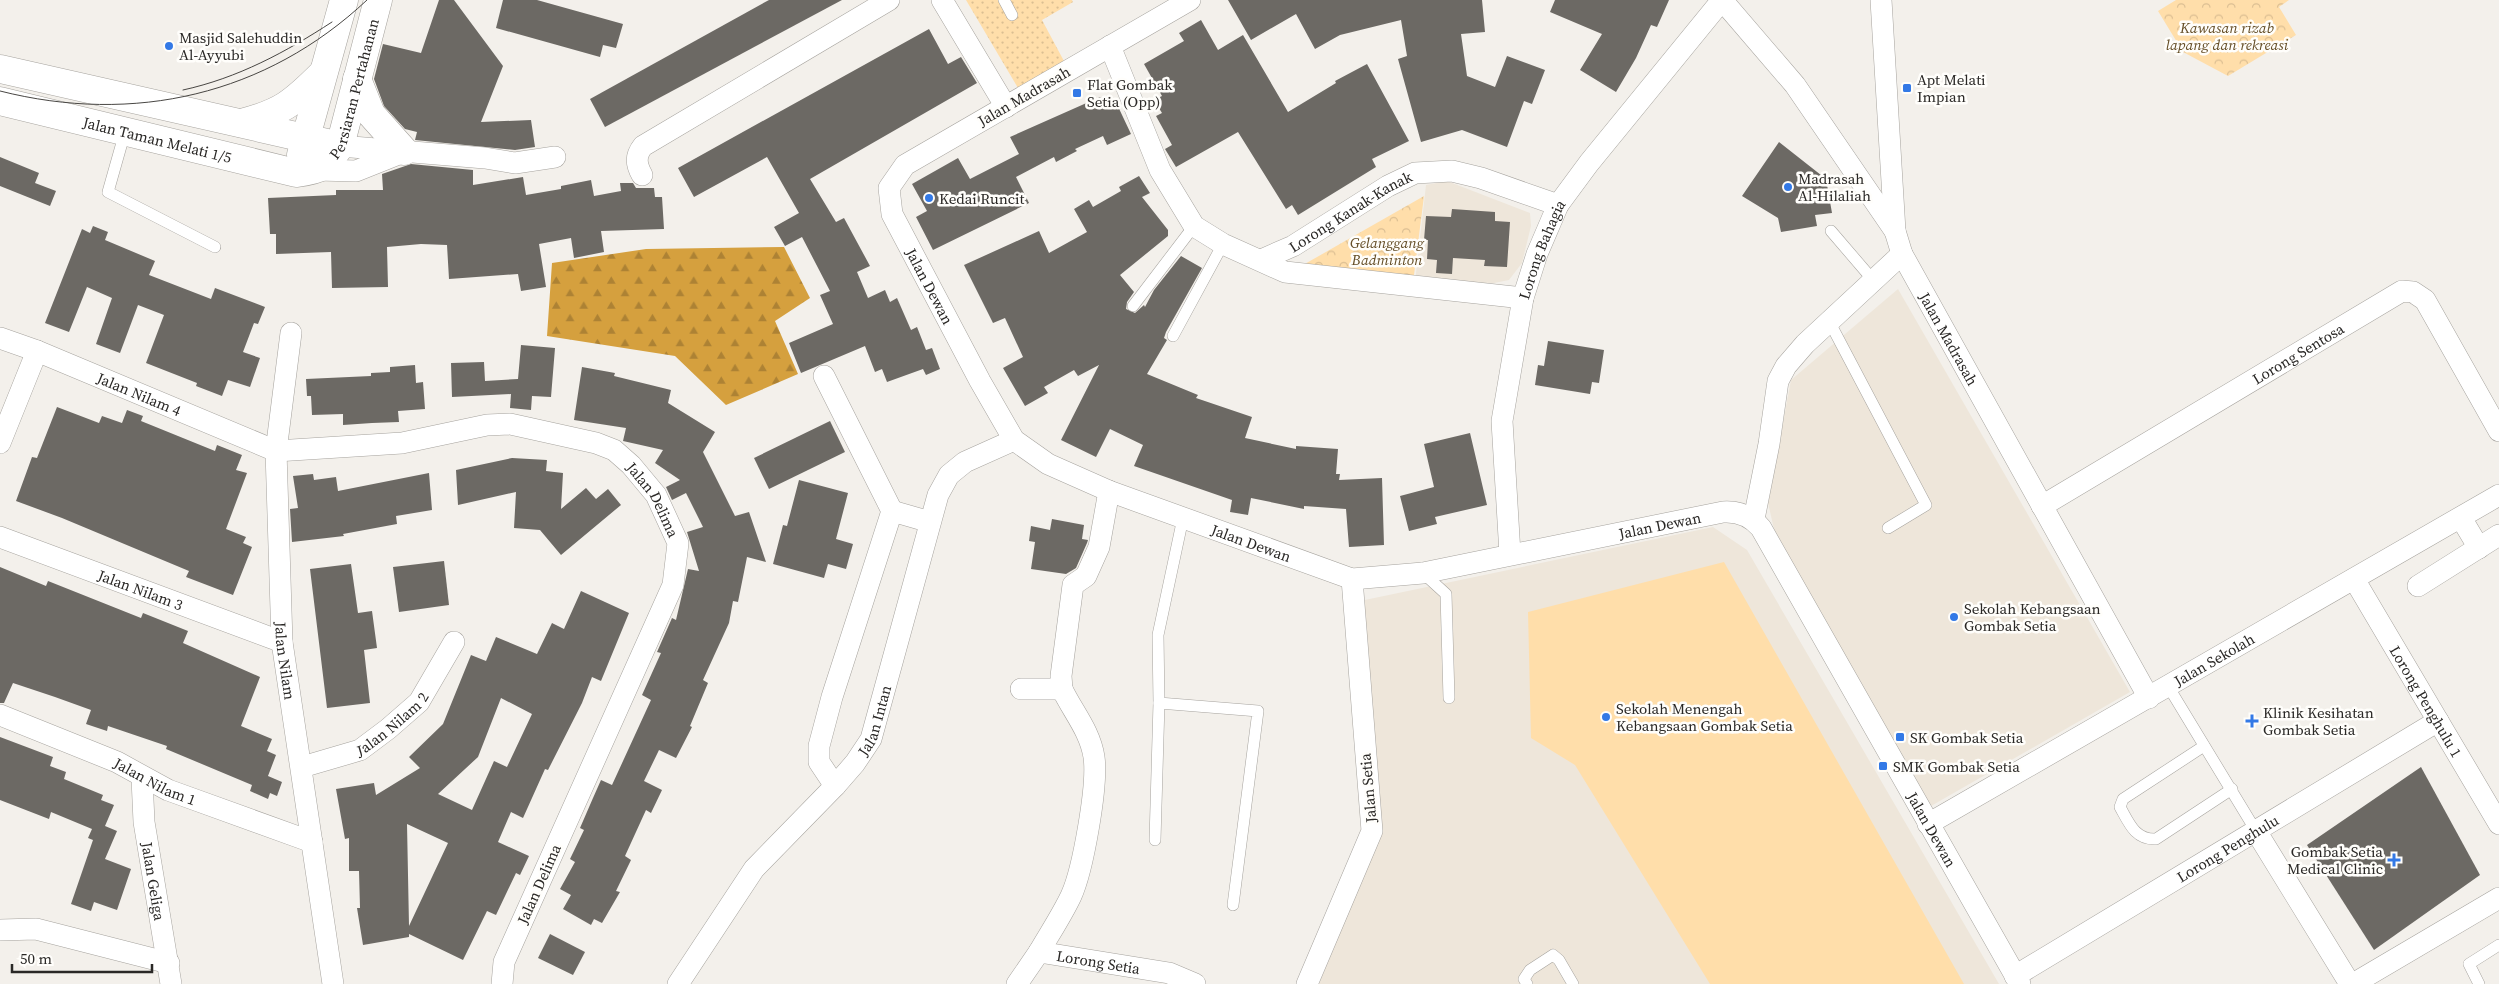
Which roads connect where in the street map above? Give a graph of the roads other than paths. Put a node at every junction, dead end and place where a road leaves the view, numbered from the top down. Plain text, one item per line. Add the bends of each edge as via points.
1 (344, 0) edge
2 (378, 0) edge
3 (889, 0) edge
4 (942, 0) edge
5 (1004, 0) edge
6 (1190, 0) edge
7 (1722, 0) edge
8 (1881, 0) edge
9 (1012, 15) dead end
10 (1110, 46) junction
11 (0, 69) edge
12 (323, 73) junction
13 (357, 80) junction
14 (0, 100) edge
15 (1006, 107) junction
16 (239, 124) junction
17 (125, 132) junction
18 (305, 138) junction
19 (340, 146) junction
20 (404, 152) junction
21 (555, 157) dead end
22 (307, 172) junction
23 (642, 175) dead end
24 (1558, 205) junction
25 (892, 214) joint
26 (1194, 226) junction
27 (1831, 231) dead end
28 (1895, 231) junction
29 (1223, 244) junction
30 (215, 247) dead end
31 (1902, 254) junction
32 (1261, 260) junction
33 (1873, 280) junction
34 (1523, 298) junction
35 (1133, 306) dead end
36 (1828, 321) junction
37 (290, 334) dead end
38 (1173, 336) dead end
39 (0, 338) edge
40 (37, 351) junction
41 (824, 376) dead end
42 (2499, 431) edge
43 (1014, 440) junction
44 (0, 443) edge
45 (276, 451) junction
46 (1109, 491) junction
47 (2499, 495) edge
48 (2042, 506) junction
49 (892, 511) junction
50 (1182, 518) junction
51 (2462, 518) junction
52 (1754, 519) junction
53 (930, 522) junction
54 (1888, 528) dead end
55 (2499, 536) edge
56 (0, 537) edge
57 (2479, 548) junction
58 (1510, 554) junction
59 (1423, 573) junction
60 (2354, 578) junction
61 (1352, 579) junction
62 (2418, 586) dead end
63 (282, 642) junction
64 (454, 642) dead end
65 (2168, 686) junction
66 (1021, 689) dead end
67 (1062, 689) junction
68 (1450, 698) dead end
69 (2149, 698) junction
70 (1159, 703) junction
71 (0, 715) edge
72 (2438, 721) junction
73 (2204, 746) junction
74 (302, 767) junction
75 (142, 778) junction
76 (835, 786) junction
77 (2232, 789) junction
78 (1928, 824) junction
79 (2499, 824) edge
80 (2256, 831) junction
81 (1154, 840) dead end
82 (312, 842) junction
83 (2499, 898) edge
84 (1233, 904) dead end
85 (0, 930) edge
86 (2499, 945) edge
87 (1039, 952) junction
88 (169, 963) junction
89 (2017, 980) edge
90 (171, 984) edge
91 (333, 984) edge
92 (502, 984) edge
93 (678, 984) edge
94 (1017, 984) edge
95 (1195, 984) edge
96 (1307, 984) edge
97 (1527, 984) edge
98 (1573, 984) edge
99 (2351, 984) edge
100 (2479, 984) edge

1 - 12 main road, Persiaran Pertahanan
2 - 13 main road, Persiaran Pertahanan
3 - 23 street via 643,146 637,158
4 - 15 street
5 - 9 lane
6 - 10 street, Jalan Madrasah
7 - 24 street, Lorong Bahagia
7 - 28 street, Jalan Madrasah via 1795,85
8 - 28 street
10 - 15 street, Jalan Madrasah
10 - 26 street, Lorong Kanak-Kanak via 1160,170
11 - 16 main road
12 - 16 main road via 283,109
12 - 18 main road, Persiaran Pertahanan
13 - 19 main road, Persiaran Pertahanan
13 - 20 main road via 371,114
14 - 17 main road, Jalan Taman Melati 1/5
15 - 25 street, Jalan Madrasah via 905,165 889,188
16 - 18 main road
17 - 22 main road, Jalan Taman Melati 1/5
17 - 30 lane via 108,192
18 - 19 main road
18 - 22 main road, Persiaran Pertahanan
19 - 20 street
19 - 22 main road, Persiaran Pertahanan via 330,160
20 - 21 street via 514,163
20 - 22 street via 356,171
24 - 32 street, Lorong Kanak-Kanak via 1452,171 1414,174 1388,186 1293,246
24 - 34 street, Lorong Bahagia
25 - 43 street, Jalan Dewan
26 - 29 street, Lorong Kanak-Kanak
26 - 35 lane
27 - 33 lane
28 - 31 street, Jalan Madrasah
29 - 32 street, Lorong Kanak-Kanak
29 - 38 lane
31 - 33 street
31 - 48 street, Jalan Madrasah
32 - 34 street, Lorong Kanak-Kanak via 1285,272
33 - 36 street
34 - 58 street, Lorong Bahagia via 1502,421
36 - 52 street via 1786,366 1778,381
36 - 54 lane via 1926,506
37 - 45 street, Jalan Nilam
39 - 40 street, Jalan Nilam 4
40 - 44 street
40 - 45 street, Jalan Nilam 4
41 - 49 street
42 - 48 street, Lorong Sentosa via 2425,300 2412,292 2402,291
43 - 46 street, Jalan Dewan via 1048,464
43 - 53 street, Jalan Intan via 964,462 949,475 938,495
45 - 63 street, Jalan Nilam
45 - 92 street, Jalan Delima via 402,443 487,425 510,424 596,443 620,455 656,495 678,543 673,585 504,962
46 - 50 street, Jalan Dewan
46 - 67 street via 1099,547 1086,576 1072,585
47 - 51 street, Jalan Sekolah
48 - 69 street, Jalan Madrasah
49 - 53 street
49 - 76 street via 819,746 819,762
50 - 61 street, Jalan Dewan
50 - 70 lane via 1158,635
51 - 57 street
51 - 60 street, Jalan Sekolah
52 - 58 street, Jalan Dewan via 1740,513 1723,512
52 - 78 street, Jalan Dewan
53 - 76 street, Jalan Intan via 871,739
55 - 57 street
56 - 63 street, Jalan Nilam 3
57 - 62 street
58 - 59 street, Jalan Dewan
59 - 61 street, Jalan Dewan
59 - 68 lane via 1446,594
60 - 65 street, Jalan Sekolah
60 - 72 street, Lorong Penghulu 1
61 - 96 street, Jalan Setia via 1372,831
63 - 74 street, Jalan Nilam
64 - 74 street, Jalan Nilam 2 via 418,702 388,730 360,750
65 - 69 street, Jalan Sekolah
65 - 73 lane
66 - 67 street
67 - 87 street via 1085,727 1094,758 1092,790 1087,837 1072,895
69 - 78 street, Jalan Sekolah
70 - 81 lane
70 - 84 lane via 1258,711
71 - 75 street, Jalan Nilam 1 via 116,762
72 - 79 street, Lorong Penghulu 1
72 - 80 street, Lorong Penghulu
73 - 77 lane
73 - 77 lane via 2124,799 2120,807 2135,833 2145,840 2156,840
74 - 82 street, Jalan Nilam
75 - 82 street, Jalan Nilam 1
75 - 88 street, Jalan Geliga via 144,822
76 - 93 street, Jalan Intan via 754,869
77 - 80 lane
78 - 89 street, Jalan Dewan
80 - 89 street, Lorong Penghulu
80 - 99 street
82 - 91 street, Jalan Nilam
83 - 99 street
85 - 88 street via 36,929
86 - 100 lane via 2469,964
87 - 94 street, Lorong Setia
87 - 95 street, Lorong Setia via 1169,973
88 - 90 street, Jalan Geliga
97 - 98 lane via 1524,979 1530,970 1553,955

